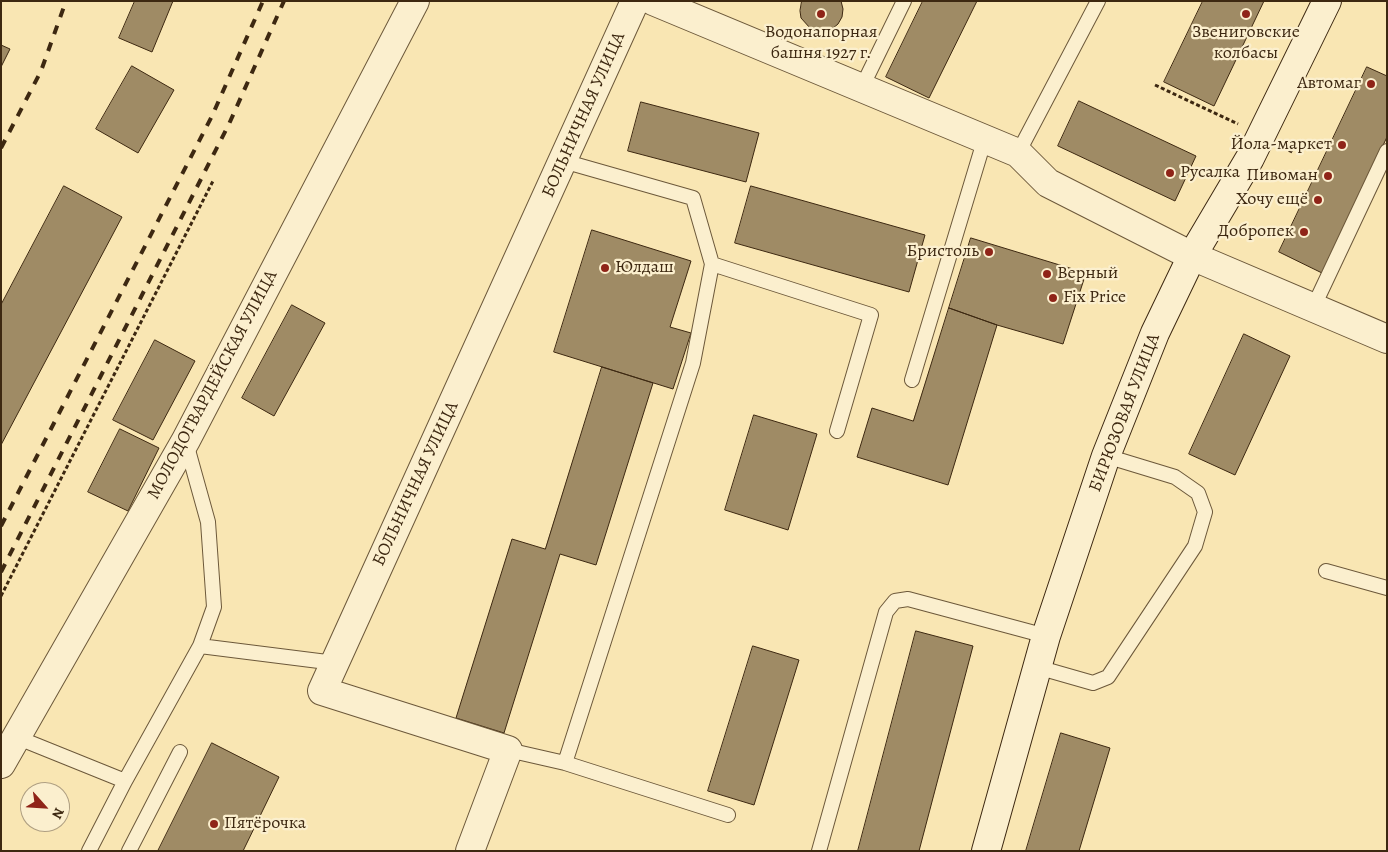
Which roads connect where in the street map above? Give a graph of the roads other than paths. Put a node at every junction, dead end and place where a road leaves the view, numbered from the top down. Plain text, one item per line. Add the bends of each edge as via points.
1 (415, 1) edge
2 (635, 1) edge
3 (653, 1) edge
4 (904, 1) edge
5 (1098, 1) edge
6 (1326, 1) edge
7 (861, 89) junction
8 (985, 138) junction
9 (1387, 151) edge
10 (1018, 153) junction
11 (563, 161) junction
12 (1192, 256) junction
13 (712, 264) junction
14 (1313, 308) junction
15 (1387, 339) edge
16 (912, 380) dead end
17 (837, 431) dead end
18 (186, 440) junction
19 (1106, 456) junction
20 (1326, 571) dead end
21 (1387, 588) edge
22 (1046, 636) junction
23 (200, 646) junction
24 (334, 663) junction
25 (1037, 668) junction
26 (16, 737) junction
27 (508, 750) junction
28 (180, 752) dead end
29 (565, 763) junction
30 (1, 764) edge
31 (125, 780) junction
32 (728, 814) dead end
33 (89, 851) edge
34 (129, 851) edge
35 (470, 851) edge
36 (820, 851) edge
37 (986, 851) edge

1 - 18 street, МОЛОДОГВАРДЕЙСКАЯ УЛИЦА
2 - 11 street, БОЛЬНИЧНАЯ УЛИЦА
3 - 7 street
4 - 7 lane
5 - 10 lane
6 - 12 street, БИРЮЗОВАЯ УЛИЦА via 1250,158
7 - 8 street
8 - 10 street
8 - 16 lane
9 - 14 lane
10 - 12 street via 1048,183
11 - 13 lane via 693,198
11 - 24 street, БОЛЬНИЧНАЯ УЛИЦА
12 - 14 street
12 - 19 street, БИРЮЗОВАЯ УЛИЦА via 1155,333
13 - 17 lane via 871,315
13 - 29 lane via 693,362
14 - 15 street
18 - 23 lane via 208,522 214,607
18 - 26 street, МОЛОДОГВАРДЕЙСКАЯ УЛИЦА
19 - 22 street, БИРЮЗОВАЯ УЛИЦА
19 - 25 lane via 1175,477 1198,493 1205,512 1195,546 1108,677 1093,683
20 - 21 lane
22 - 25 street, БИРЮЗОВАЯ УЛИЦА
22 - 36 lane via 908,599 895,601 886,612
23 - 24 lane
23 - 31 lane
24 - 27 street, БОЛЬНИЧНАЯ УЛИЦА via 322,691
25 - 37 street, БИРЮЗОВАЯ УЛИЦА
26 - 30 street, МОЛОДОГВАРДЕЙСКАЯ УЛИЦА
26 - 31 lane
27 - 29 lane
27 - 35 street
28 - 34 lane
29 - 32 lane
31 - 33 lane

